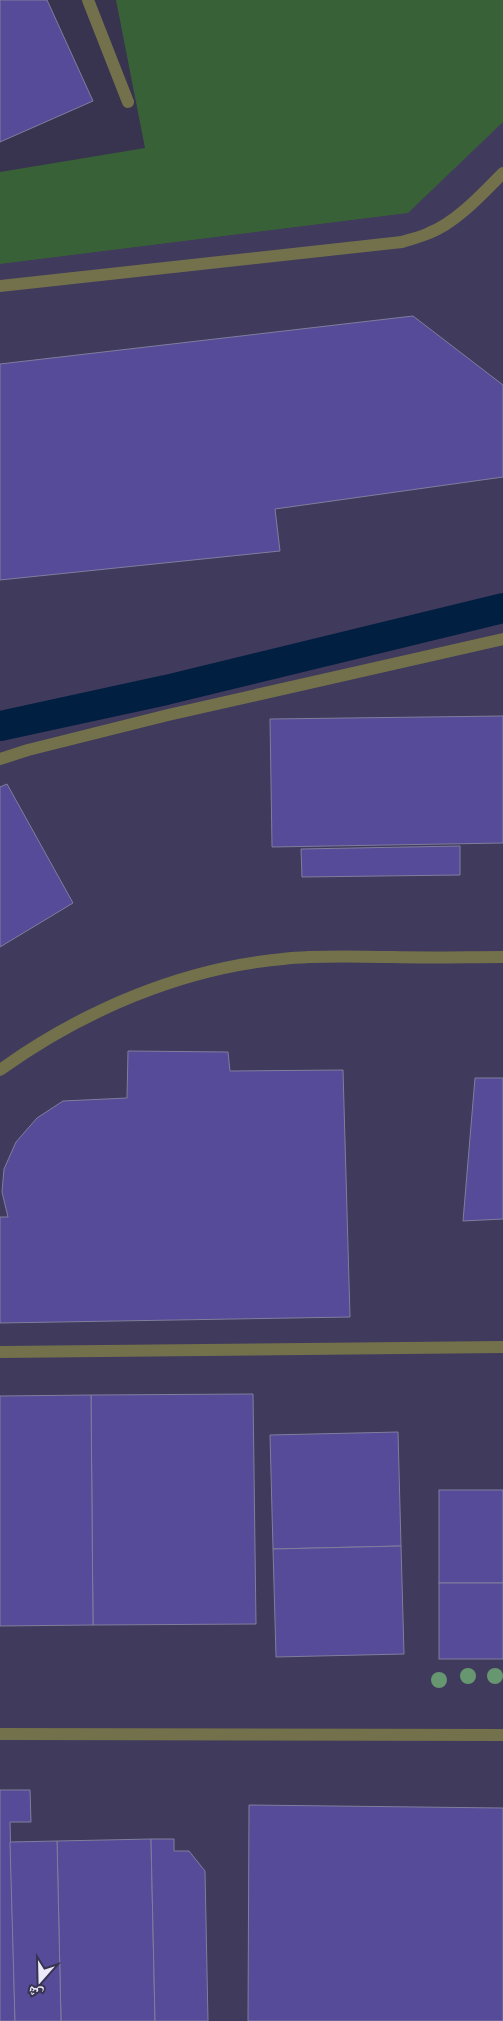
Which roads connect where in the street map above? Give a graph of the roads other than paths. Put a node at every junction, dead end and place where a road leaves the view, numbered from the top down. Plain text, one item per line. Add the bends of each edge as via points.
1 (88, 0) edge
2 (128, 102) dead end
3 (503, 173) edge
4 (0, 286) edge
5 (503, 639) edge
6 (0, 759) edge
7 (503, 957) edge
8 (0, 1070) edge
9 (503, 1347) edge
10 (0, 1352) edge
11 (0, 1734) edge
12 (503, 1734) edge

1 - 2 street
3 - 4 street via 454,218 431,233 402,242
5 - 6 street via 168,715
7 - 8 street via 282,959 178,978 86,1018
9 - 10 street
11 - 12 street

